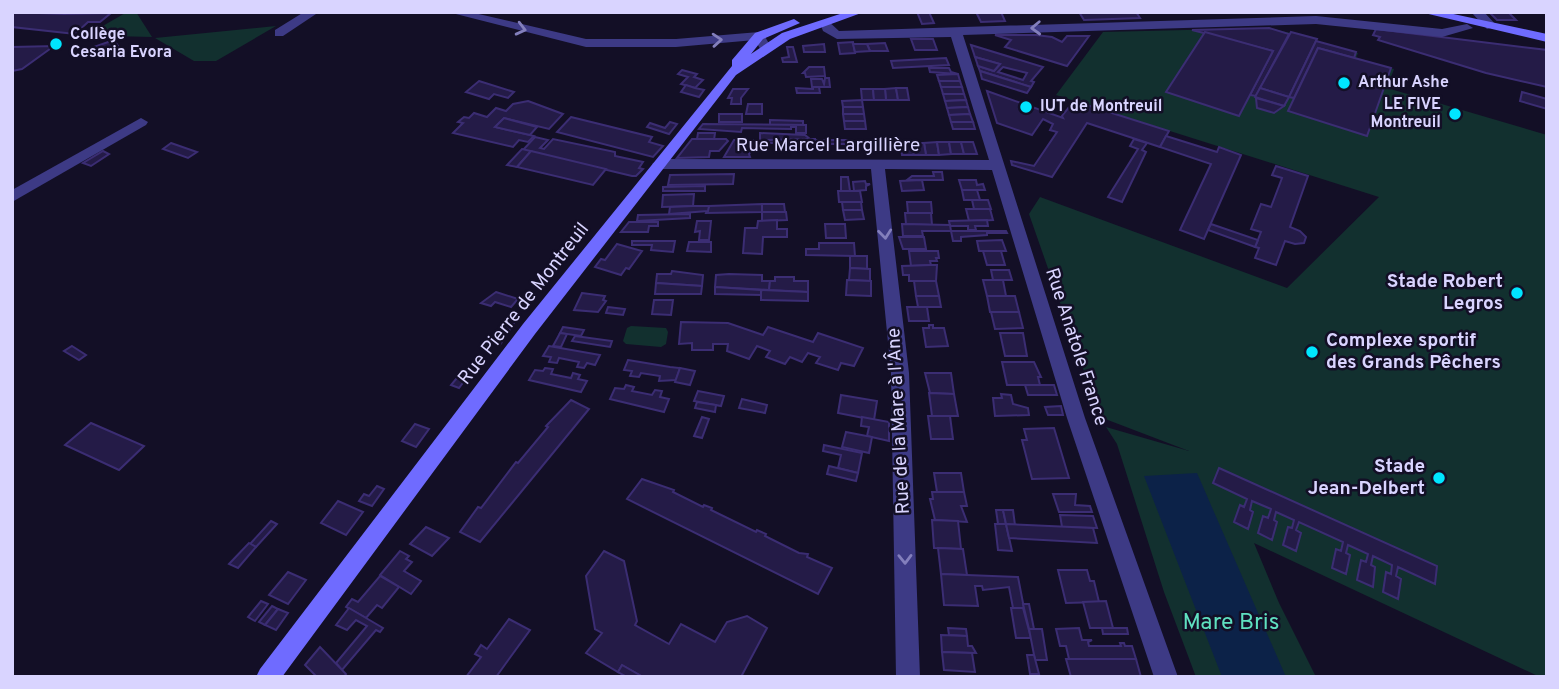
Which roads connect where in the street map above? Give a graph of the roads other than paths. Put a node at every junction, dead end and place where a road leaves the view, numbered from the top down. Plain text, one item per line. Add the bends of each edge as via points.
1 (313, 12) edge
2 (454, 12) edge
3 (858, 12) edge
4 (1427, 12) edge
5 (1478, 12) edge
6 (826, 18) edge
7 (1491, 26) junction
8 (1444, 27) junction
9 (1467, 28) joint
10 (951, 31) junction
11 (279, 33) dead end
12 (759, 36) junction
13 (1547, 39) edge
14 (766, 49) junction
15 (730, 72) junction
16 (141, 121) dead end
17 (659, 164) junction
18 (997, 165) junction
19 (878, 167) junction
20 (12, 197) edge
21 (268, 677) edge
22 (908, 677) edge
23 (1166, 677) edge

1 - 11 street
2 -> 12 street via 586,43 676,43
3 - 6 main road, Rue Pierre de Montreuil
4 - 7 main road
4 - 8 main road
5 - 7 street
6 - 10 street via 836,35
6 - 12 main road, Rue Pierre de Montreuil
6 - 14 main road, Rue Pierre de Montreuil
7 - 13 main road
8 - 9 street
8 -> 10 street via 1335,20
9 - 13 main road
10 - 18 street, Rue Anatole France via 957,35
12 - 14 street
12 - 15 main road
14 - 15 main road, Rue Pierre de Montreuil
15 - 17 main road, Rue Pierre de Montreuil
16 - 20 street
17 - 19 street, Rue Marcel Largillière
17 - 21 main road, Rue Pierre de Montreuil
18 - 19 street, Rue Marcel Largillière
18 - 23 street, Rue Anatole France via 1076,418
19 -> 22 street, Rue de la Mare à l'Âne via 901,373

